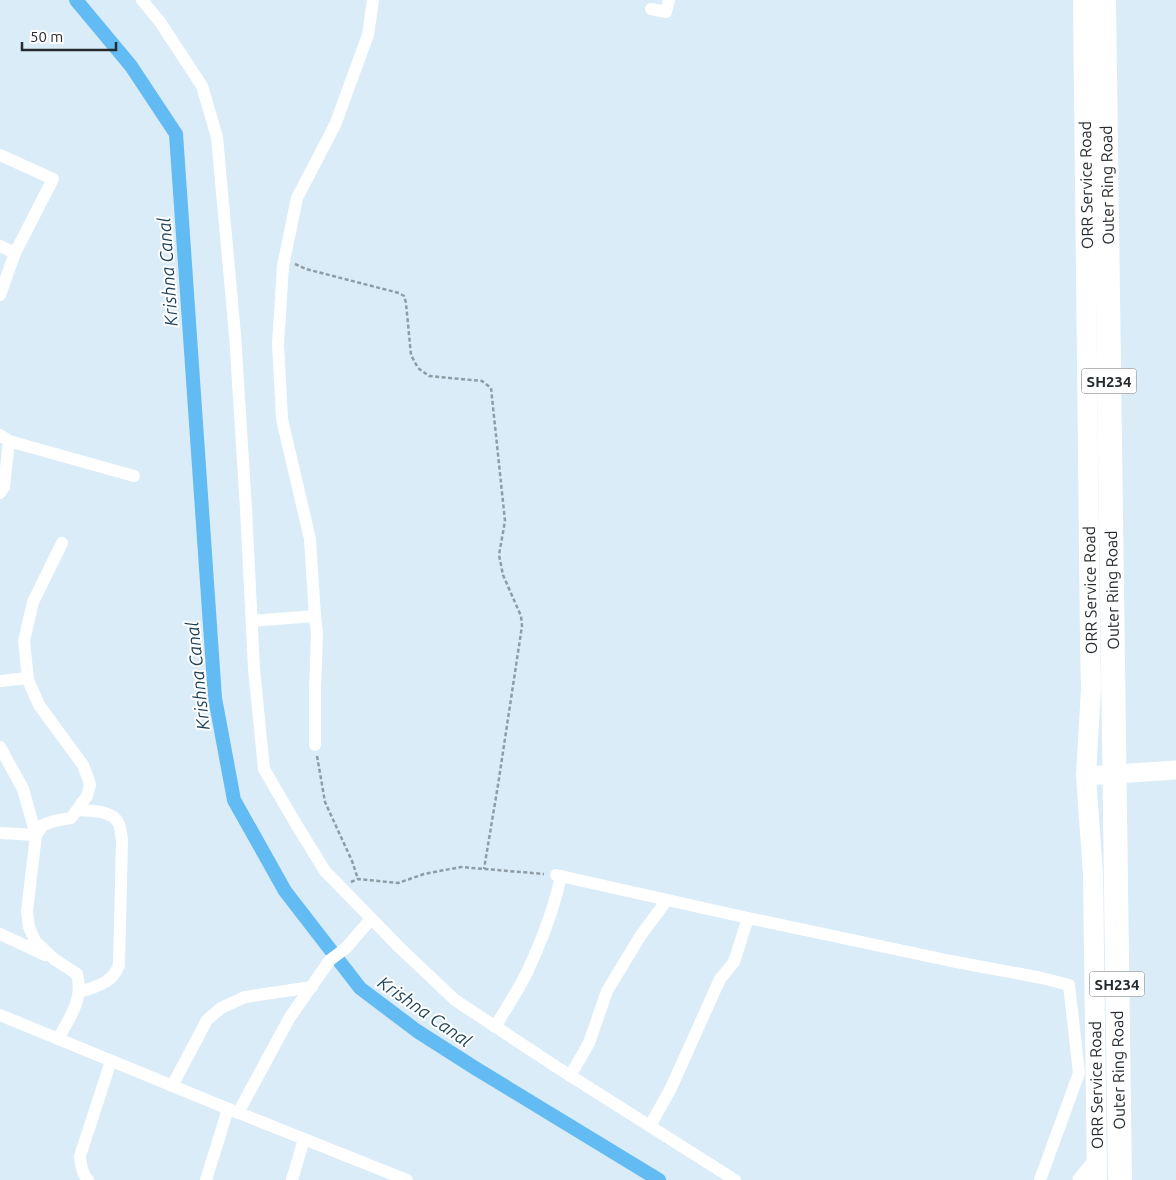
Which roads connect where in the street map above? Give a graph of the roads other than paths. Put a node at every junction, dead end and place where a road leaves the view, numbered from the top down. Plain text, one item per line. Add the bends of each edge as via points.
1 (142, 0) edge
2 (373, 0) edge
3 (669, 0) edge
4 (1083, 0) edge
5 (1104, 0) edge
6 (651, 8) dead end
7 (0, 155) edge
8 (0, 246) edge
9 (15, 253) junction
10 (0, 295) edge
11 (5, 438) edge
12 (134, 476) dead end
13 (0, 493) edge
14 (62, 543) dead end
15 (315, 616) junction
16 (252, 621) junction
17 (28, 678) junction
18 (0, 681) edge
19 (315, 745) road end
20 (0, 747) edge
21 (1176, 770) edge
22 (1086, 776) junction
23 (78, 810) junction
24 (0, 833) edge
25 (36, 835) junction
26 (667, 900) junction
27 (748, 918) junction
28 (371, 919) junction
29 (0, 934) edge
30 (54, 959) junction
31 (312, 986) junction
32 (80, 992) junction
33 (0, 1015) edge
34 (495, 1027) junction
35 (58, 1039) junction
36 (111, 1061) junction
37 (570, 1076) junction
38 (172, 1086) junction
39 (233, 1111) junction
40 (650, 1126) junction
41 (304, 1139) junction
42 (1097, 1171) edge
43 (391, 1177) edge
44 (88, 1180) edge
45 (206, 1180) edge
46 (292, 1180) edge
47 (407, 1180) edge
48 (735, 1180) edge
49 (1040, 1180) edge
50 (1082, 1180) edge
51 (1120, 1180) edge

1 - 16 street via 202,86 217,137 235,335
2 - 15 street via 368,35 335,125 297,198 285,258 278,344 282,419 310,539
3 - 6 street via 666,12
4 - 22 main road, ORR Service Road via 1090,639
5 - 51 highway, Outer Ring Road / SH234
7 - 9 street via 53,179
8 - 9 street
9 - 10 street
11 - 12 street
11 - 13 street via 4,487
14 - 17 street via 33,602 24,641
15 - 16 street
15 - 19 street
16 - 28 street via 264,769 325,871
17 - 18 street
17 - 23 street via 38,705 84,765 90,785
20 - 25 street via 23,789
21 - 22 street
22 - 42 main road, ORR Service Road via 1093,874
23 - 25 street via 71,818 43,825
23 - 32 street via 113,816 119,823 122,840 119,965 110,981
24 - 25 street
25 - 30 street via 27,912 29,927 35,941
26 - 27 street
26 - 34 street via 558,875 555,903 547,925 527,972
26 - 37 street via 640,935 607,991 588,1043
27 - 40 street via 734,962 720,979 671,1088
27 - 49 street via 1069,985 1079,1073
28 - 31 street via 346,948 330,960
28 - 34 street via 454,1000
29 - 30 street
30 - 32 street via 77,974
31 - 38 street via 245,996 221,1008 207,1020
31 - 39 street
32 - 35 street
33 - 35 street
34 - 37 street
35 - 36 street
36 - 38 street
36 - 44 street via 80,1156 81,1167
37 - 40 street
38 - 39 street
39 - 41 street
39 - 45 street
40 - 48 street
41 - 43 street
41 - 46 street
42 - 50 street
43 - 47 street

